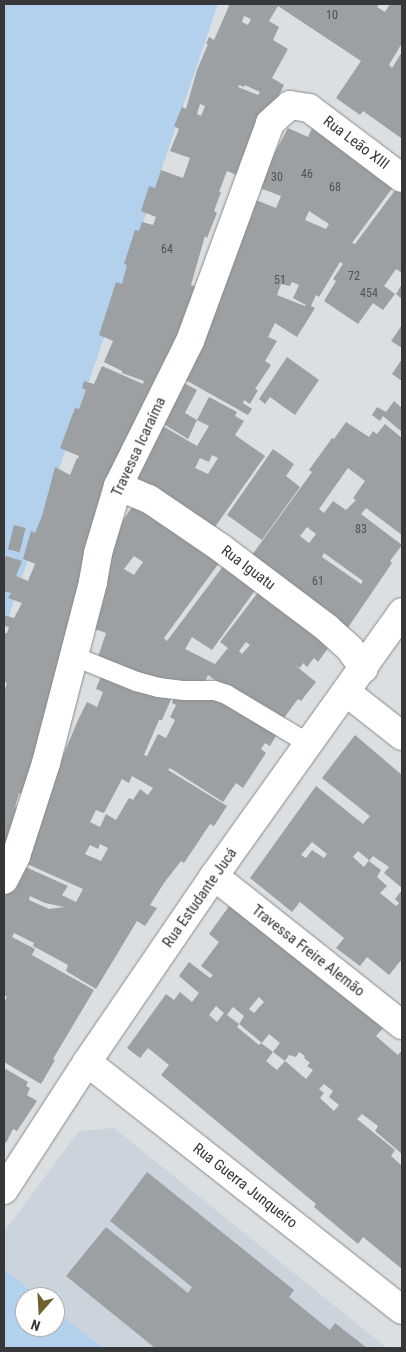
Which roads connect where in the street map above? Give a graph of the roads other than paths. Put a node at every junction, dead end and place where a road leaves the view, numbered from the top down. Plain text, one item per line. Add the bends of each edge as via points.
1 (309, 108) joint
2 (402, 178) edge
3 (118, 486) junction
4 (402, 612) edge
5 (74, 656) junction
6 (364, 669) junction
7 (346, 692) junction
8 (402, 736) edge
9 (308, 743) junction
10 (214, 876) junction
11 (4, 880) edge
12 (402, 1025) edge
13 (88, 1062) junction
14 (4, 1190) edge
15 (402, 1310) edge

1 - 2 street, Rua Leão XIII
1 - 3 street, Travessa Icaraíma via 290,105 270,123 190,341
3 - 5 street, Travessa Icaraíma via 98,553
3 - 6 street, Rua Iguatu via 149,499 221,548 328,628 350,649
4 - 6 street, Rua Estudante Jucá
5 - 9 lane via 158,687 214,690 226,694
5 - 11 street, Travessa Icaraíma via 46,763 16,856
6 - 7 street, Rua Estudante Jucá
7 - 8 street
7 - 9 street, Rua Estudante Jucá
9 - 10 street, Rua Estudante Jucá
10 - 12 street, Travessa Freire Alemão
10 - 13 street, Rua Estudante Jucá
13 - 14 street, Rua Estudante Jucá
13 - 15 street, Rua Guerra Junqueiro

